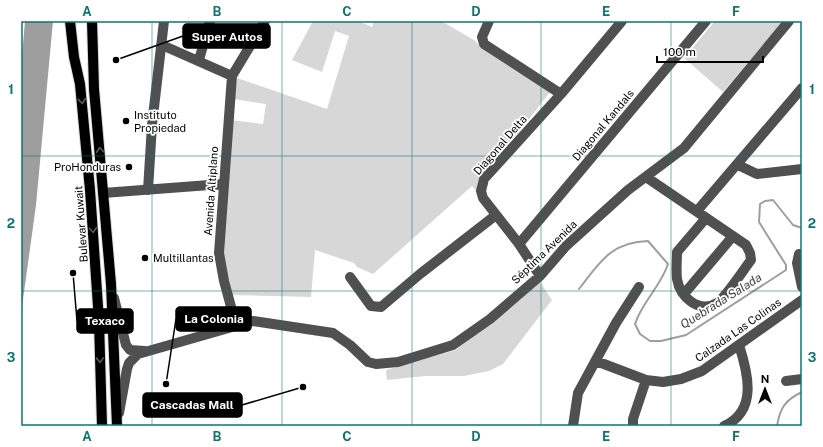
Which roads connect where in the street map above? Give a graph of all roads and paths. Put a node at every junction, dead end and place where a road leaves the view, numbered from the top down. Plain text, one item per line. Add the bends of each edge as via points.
1 (70, 21) edge
2 (75, 21) edge
3 (86, 21) edge
4 (92, 21) edge
5 (164, 21) edge
6 (210, 21) edge
7 (266, 21) edge
8 (489, 21) edge
9 (622, 21) edge
10 (706, 21) edge
11 (789, 21) edge
12 (162, 46) junction
13 (200, 60) junction
14 (232, 76) junction
15 (80, 84) junction
16 (802, 88) edge
17 (94, 89) junction
18 (561, 94) junction
19 (738, 165) junction
20 (802, 169) edge
21 (646, 177) junction
22 (223, 184) junction
23 (148, 190) junction
24 (103, 194) junction
25 (697, 212) junction
26 (496, 216) junction
27 (706, 218) junction
28 (733, 236) junction
29 (519, 244) junction
30 (799, 254) dead end
31 (540, 276) junction
32 (350, 277) dead end
33 (111, 284) junction
34 (802, 287) edge
35 (639, 288) dead end
36 (684, 294) junction
37 (802, 300) edge
38 (236, 325) junction
39 (739, 345) junction
40 (145, 351) junction
41 (596, 361) junction
42 (802, 379) edge
43 (646, 380) junction
44 (786, 381) dead end
45 (102, 426) edge
46 (117, 426) edge
47 (573, 426) edge
48 (633, 426) edge
49 (724, 426) edge

1 - 15 main road, Bulevar Kuwait
2 - 15 main road
3 - 17 main road
4 - 17 main road
5 - 12 street
6 - 13 street
7 - 14 street, Avenida Altiplano
8 - 18 street via 482,37 484,44
9 - 18 street, Diagonal Delta
10 - 29 street, Diagonal Kandals
11 - 21 street, Séptima Avenida via 684,148
12 - 13 street
12 - 23 street via 152,125
13 - 14 street
14 - 22 street, Avenida Altiplano
15 -> 45 main road, Bulevar Kuwait via 99,321
16 - 19 street
24 -> 17 main road
18 - 26 street, Diagonal Delta via 484,179 481,190 483,198
19 - 20 street via 757,174
19 - 25 street
21 - 25 street
21 - 31 street, Séptima Avenida via 566,246
22 - 23 street
22 - 38 street, Avenida Altiplano via 219,253
23 - 24 street
24 - 33 main road
25 - 27 street
26 - 29 street, Diagonal Delta
26 - 32 street via 381,307 372,306
27 - 28 street
27 - 36 street via 677,252 677,279
28 - 36 street
28 - 36 street via 746,245 751,260 718,302 707,307 695,305
29 - 31 street, Diagonal Delta
30 - 34 street via 797,263
31 - 38 street, Séptima Avenida via 490,319 453,345 398,362 368,362 339,337 324,330 253,321
33 - 40 street via 126,345 130,350
33 - 46 main road
35 - 41 street via 616,323
37 - 39 street, Calzada Las Colinas
38 - 40 street
39 - 43 street, Calzada Las Colinas via 692,376 672,381
39 - 49 street via 747,371 748,394 737,418
40 - 46 street via 133,359 127,369
41 - 43 street, Calzada Las Colinas
41 - 47 street via 578,393
42 - 44 street
43 - 48 street

